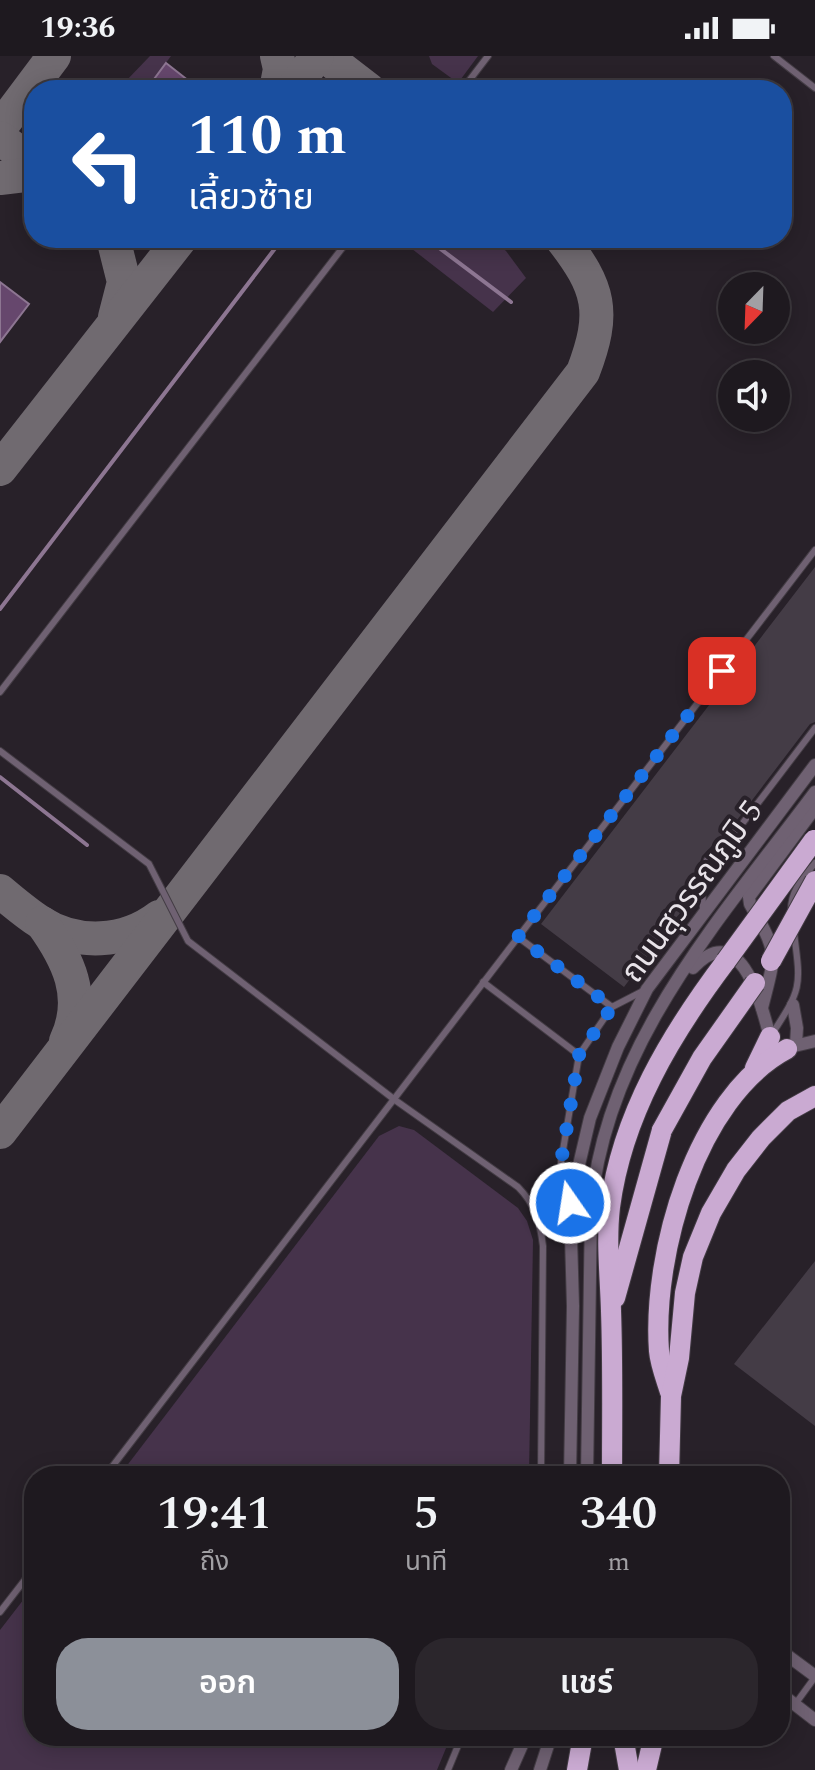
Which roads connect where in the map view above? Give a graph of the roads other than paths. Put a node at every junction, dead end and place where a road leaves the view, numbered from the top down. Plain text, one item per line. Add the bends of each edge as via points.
1 (488, 56) edge
2 (774, 56) edge
3 (470, 80) edge
4 (815, 88) edge
5 (342, 248) edge
6 (815, 550) edge
7 (0, 692) edge
8 (815, 728) edge
9 (0, 751) edge
10 (815, 765) edge
11 (815, 792) edge
12 (815, 808) edge
13 (815, 839) edge
14 (815, 863) edge
15 (815, 881) edge
16 (703, 913) junction
17 (518, 937) junction
18 (483, 982) junction
19 (647, 989) junction
20 (664, 1000) junction
21 (793, 1005) junction
22 (612, 1007) junction
23 (762, 1008) junction
24 (815, 1041) edge
25 (785, 1043) junction
26 (579, 1055) junction
27 (815, 1096) edge
28 (395, 1100) junction
29 (570, 1203) junction
30 (611, 1309) junction
31 (671, 1396) junction
32 (113, 1466) edge
33 (541, 1466) edge
34 (570, 1466) edge
35 (587, 1466) edge
36 (612, 1466) edge
37 (669, 1466) edge
38 (24, 1581) edge
39 (0, 1612) edge
40 (790, 1658) edge
41 (815, 1677) edge
42 (790, 1700) edge
43 (795, 1704) junction
44 (815, 1720) edge
45 (458, 1746) edge
46 (522, 1746) edge
47 (548, 1746) edge
48 (581, 1746) edge
49 (625, 1746) edge
50 (652, 1746) edge
51 (448, 1770) edge
52 (511, 1770) edge
53 (540, 1770) edge
54 (577, 1770) edge
55 (629, 1770) edge
56 (648, 1770) edge

1 - 3 lane
2 - 4 lane
5 - 7 lane
6 - 17 lane
8 - 16 lane via 742,824 707,860
9 - 28 lane via 149,864 188,941
10 - 16 street, ถนนสุวรรณภูมิ 5
11 - 20 street, ถนนสุวรรณภูมิ 5
12 - 23 street via 749,897 774,949
13 - 30 highway, bridge via 686,1013 656,1065 633,1120 610,1207
14 - 21 lane via 791,899 799,971
15 - 30 highway, bridge via 771,961 702,1058 662,1130
16 - 19 street, ถนนสุวรรณภูมิ 5
17 - 18 lane
17 - 22 lane
18 - 26 lane
18 - 28 lane
19 - 22 lane
19 - 29 street, ถนนสุวรรณภูมิ 5 via 597,1096
20 - 23 street, ถนนสุวรรณภูมิ 5 via 700,960 721,953 740,962
20 - 35 street, ถนนสุวรรณภูมิ 5 via 616,1098 593,1183
21 - 25 lane
21 - 25 street via 797,1028
22 - 26 lane
23 - 25 street, ถนนสุวรรณภูมิ 5
24 - 25 street
25 - 31 highway via 723,1109 691,1170 664,1260 660,1295 659,1353
26 - 29 lane via 561,1162
27 - 31 highway via 788,1111 761,1138 711,1213 685,1293
28 - 32 lane
28 - 33 lane via 518,1187 536,1212 543,1246
29 - 34 street, ถนนสุวรรณภูมิ 5
30 - 36 highway
31 - 37 highway
38 - 39 lane
40 - 41 street
41 - 43 lane
42 - 43 street
43 - 44 street
45 - 51 lane
46 - 52 street
47 - 53 street
48 - 54 highway
49 - 55 highway
50 - 56 highway

